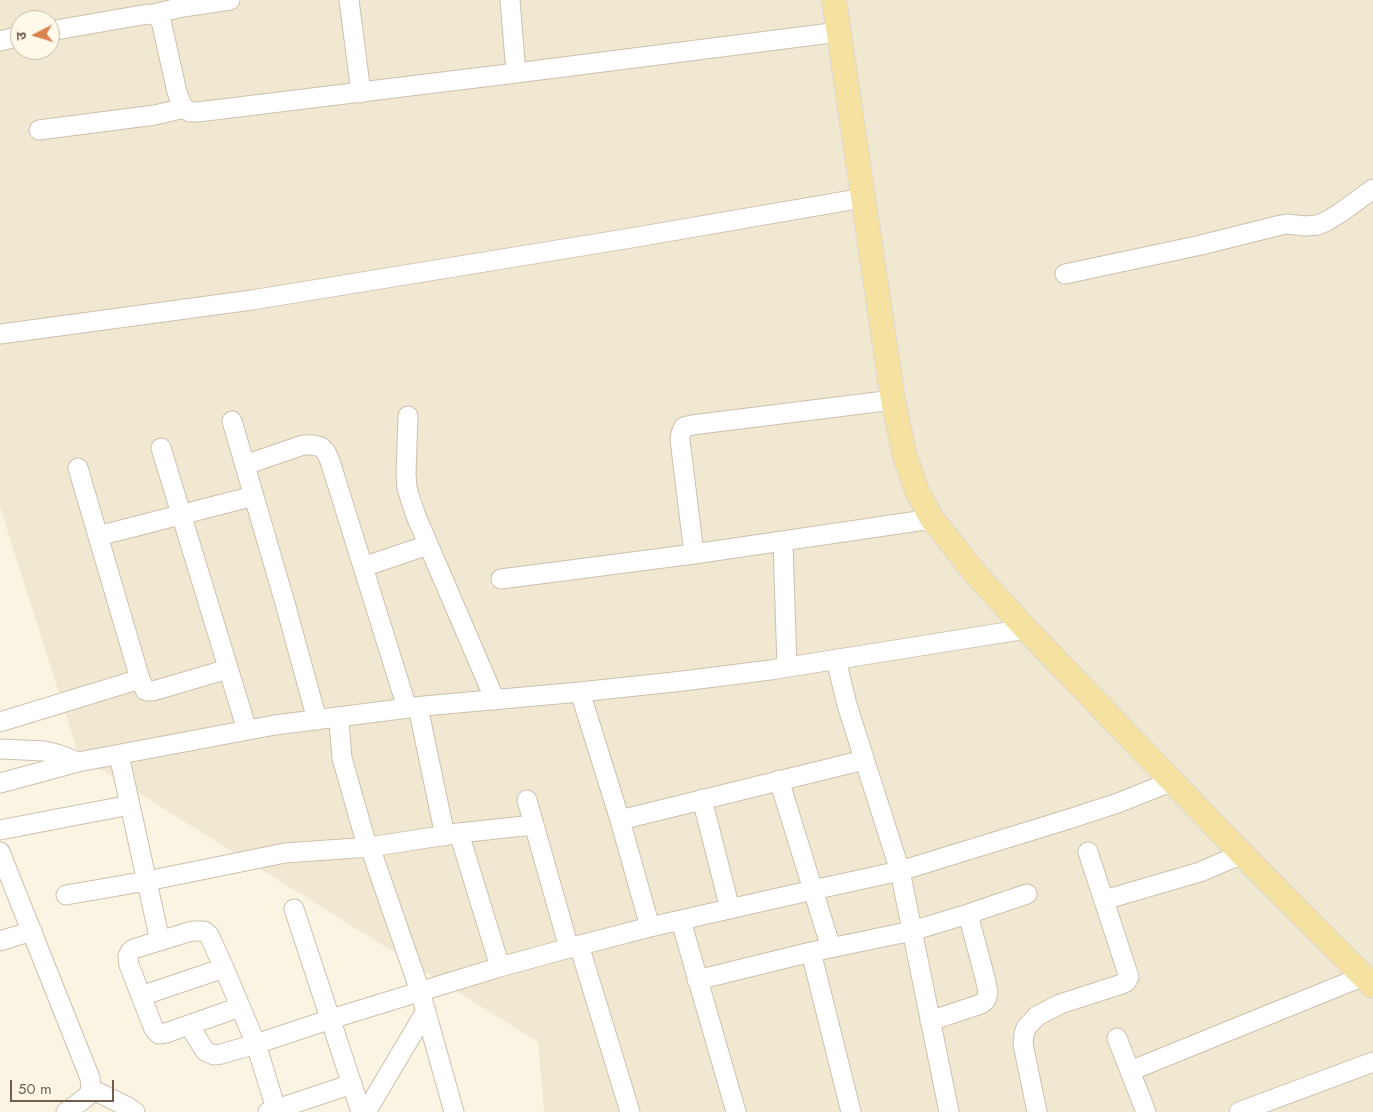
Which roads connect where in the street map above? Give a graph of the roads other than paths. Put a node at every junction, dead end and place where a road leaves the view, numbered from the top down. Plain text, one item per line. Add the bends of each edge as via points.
1 (230, 0) edge
2 (348, 0) edge
3 (510, 0) edge
4 (840, 1) edge
5 (182, 3) edge
6 (153, 14) junction
7 (60, 29) edge
8 (839, 32) junction
9 (516, 74) junction
10 (361, 93) junction
11 (184, 108) junction
12 (39, 130) dead end
13 (1373, 189) edge
14 (863, 198) junction
15 (1065, 274) dead end
16 (0, 334) edge
17 (893, 400) junction
18 (408, 416) dead end
19 (232, 421) dead end
20 (161, 448) dead end
21 (245, 465) junction
22 (78, 468) dead end
23 (254, 496) junction
24 (180, 515) junction
25 (932, 519) junction
26 (98, 536) junction
27 (783, 542) junction
28 (428, 545) junction
29 (694, 554) junction
30 (363, 567) junction
31 (501, 579) dead end
32 (1026, 629) junction
33 (836, 659) junction
34 (787, 667) junction
35 (228, 670) junction
36 (140, 679) junction
37 (580, 692) junction
38 (494, 700) junction
39 (412, 708) junction
40 (344, 717) junction
41 (316, 720) junction
42 (0, 722) edge
43 (247, 730) junction
44 (0, 749) edge
45 (119, 755) junction
46 (864, 760) junction
47 (78, 762) junction
48 (780, 780) junction
49 (1173, 782) junction
50 (0, 783) edge
51 (527, 800) dead end
52 (702, 800) junction
53 (130, 805) junction
54 (620, 820) junction
55 (533, 825) junction
56 (0, 830) edge
57 (452, 835) junction
58 (370, 847) junction
59 (0, 852) edge
60 (1088, 852) dead end
61 (1242, 854) junction
62 (900, 872) junction
63 (147, 881) junction
64 (813, 890) junction
65 (1027, 894) dead end
66 (66, 895) dead end
67 (1104, 900) junction
68 (294, 909) dead end
69 (730, 909) junction
70 (968, 914) junction
71 (681, 921) junction
72 (650, 927) junction
73 (32, 931) junction
74 (912, 931) junction
75 (160, 940) junction
76 (0, 941) edge
77 (574, 946) junction
78 (831, 948) junction
79 (811, 952) junction
80 (500, 966) junction
81 (224, 968) junction
82 (697, 980) junction
83 (1368, 981) edge
84 (420, 992) junction
85 (141, 996) junction
86 (240, 1007) junction
87 (426, 1011) junction
88 (331, 1019) junction
89 (930, 1021) junction
90 (189, 1025) junction
91 (1117, 1038) dead end
92 (256, 1044) junction
93 (1373, 1062) edge
94 (1130, 1072) junction
95 (352, 1084) junction
96 (90, 1089) junction
97 (272, 1111) edge
98 (66, 1112) edge
99 (135, 1112) edge
100 (361, 1112) edge
101 (366, 1112) edge
102 (454, 1112) edge
103 (630, 1112) edge
104 (736, 1112) edge
105 (851, 1112) edge
106 (949, 1112) edge
107 (1037, 1112) edge
108 (1146, 1112) edge
109 (1239, 1112) edge

1 - 5 street
2 - 10 street
3 - 9 street
4 - 8 main road
5 - 6 street
6 - 7 street
6 - 11 street via 160,19 177,92
8 - 9 street
8 - 14 main road
9 - 10 street
10 - 11 street via 198,112
11 - 12 street via 155,115
13 - 15 street via 1318,225 1281,225
14 - 16 street via 252,300
14 - 17 main road
17 - 25 main road via 905,456 917,491
17 - 29 street via 684,427 680,440
18 - 28 street via 407,488
19 - 21 street
20 - 24 street
21 - 23 street
21 - 30 street via 303,446 321,447 330,461
22 - 26 street
23 - 24 street
23 - 41 street
24 - 26 street
24 - 35 street
25 - 27 street
25 - 32 main road via 974,572
26 - 36 street
27 - 29 street
27 - 34 street
28 - 30 street
28 - 38 street
29 - 31 street
30 - 39 street
32 - 33 street
32 - 49 main road
33 - 34 street
33 - 46 street
34 - 37 street
35 - 36 street via 150,692 145,690
35 - 43 street
36 - 42 street
37 - 38 street
37 - 54 street
38 - 39 street
39 - 40 street
39 - 57 street
40 - 41 street
40 - 58 street via 339,723 342,758 366,846
41 - 43 street
43 - 45 street
44 - 47 street via 44,751
45 - 47 street
45 - 53 street
46 - 48 street
46 - 62 street
47 - 50 street
48 - 52 street
48 - 64 street
49 - 61 main road
49 - 62 street via 1070,820
51 - 55 street
52 - 54 street
52 - 69 street
53 - 56 street
53 - 63 street
54 - 72 street
55 - 57 street
55 - 77 street
57 - 58 street
57 - 80 street
58 - 63 street via 285,853
58 - 84 street
59 - 73 street
60 - 67 street
61 - 67 street via 1200,872
61 - 83 main road
62 - 64 street
62 - 74 street
63 - 66 street
63 - 75 street
64 - 69 street
64 - 78 street
65 - 70 street
67 - 107 street via 1129,978 1122,984 1060,1004 1037,1016 1026,1028 1023,1044
68 - 88 street
69 - 71 street
70 - 74 street
70 - 89 street via 988,992 986,1000
71 - 72 street
71 - 82 street
72 - 77 street
73 - 76 street
73 - 96 street via 90,1078
74 - 78 street
74 - 89 street
75 - 81 street via 204,931
75 - 85 street via 132,950 128,956
77 - 80 street
77 - 103 street
78 - 79 street
79 - 82 street
79 - 105 street
80 - 84 street
81 - 85 street
81 - 86 street
82 - 104 street
83 - 94 street
84 - 87 street
84 - 88 street
85 - 90 street via 159,1034
86 - 90 street
86 - 92 street
87 - 101 street
87 - 102 street
88 - 92 street
88 - 95 street
89 - 106 street
90 - 92 street via 209,1054
91 - 94 street
92 - 97 street
93 - 109 street
94 - 108 street
95 - 97 street
95 - 100 street
96 - 98 street via 84,1099
96 - 99 street

